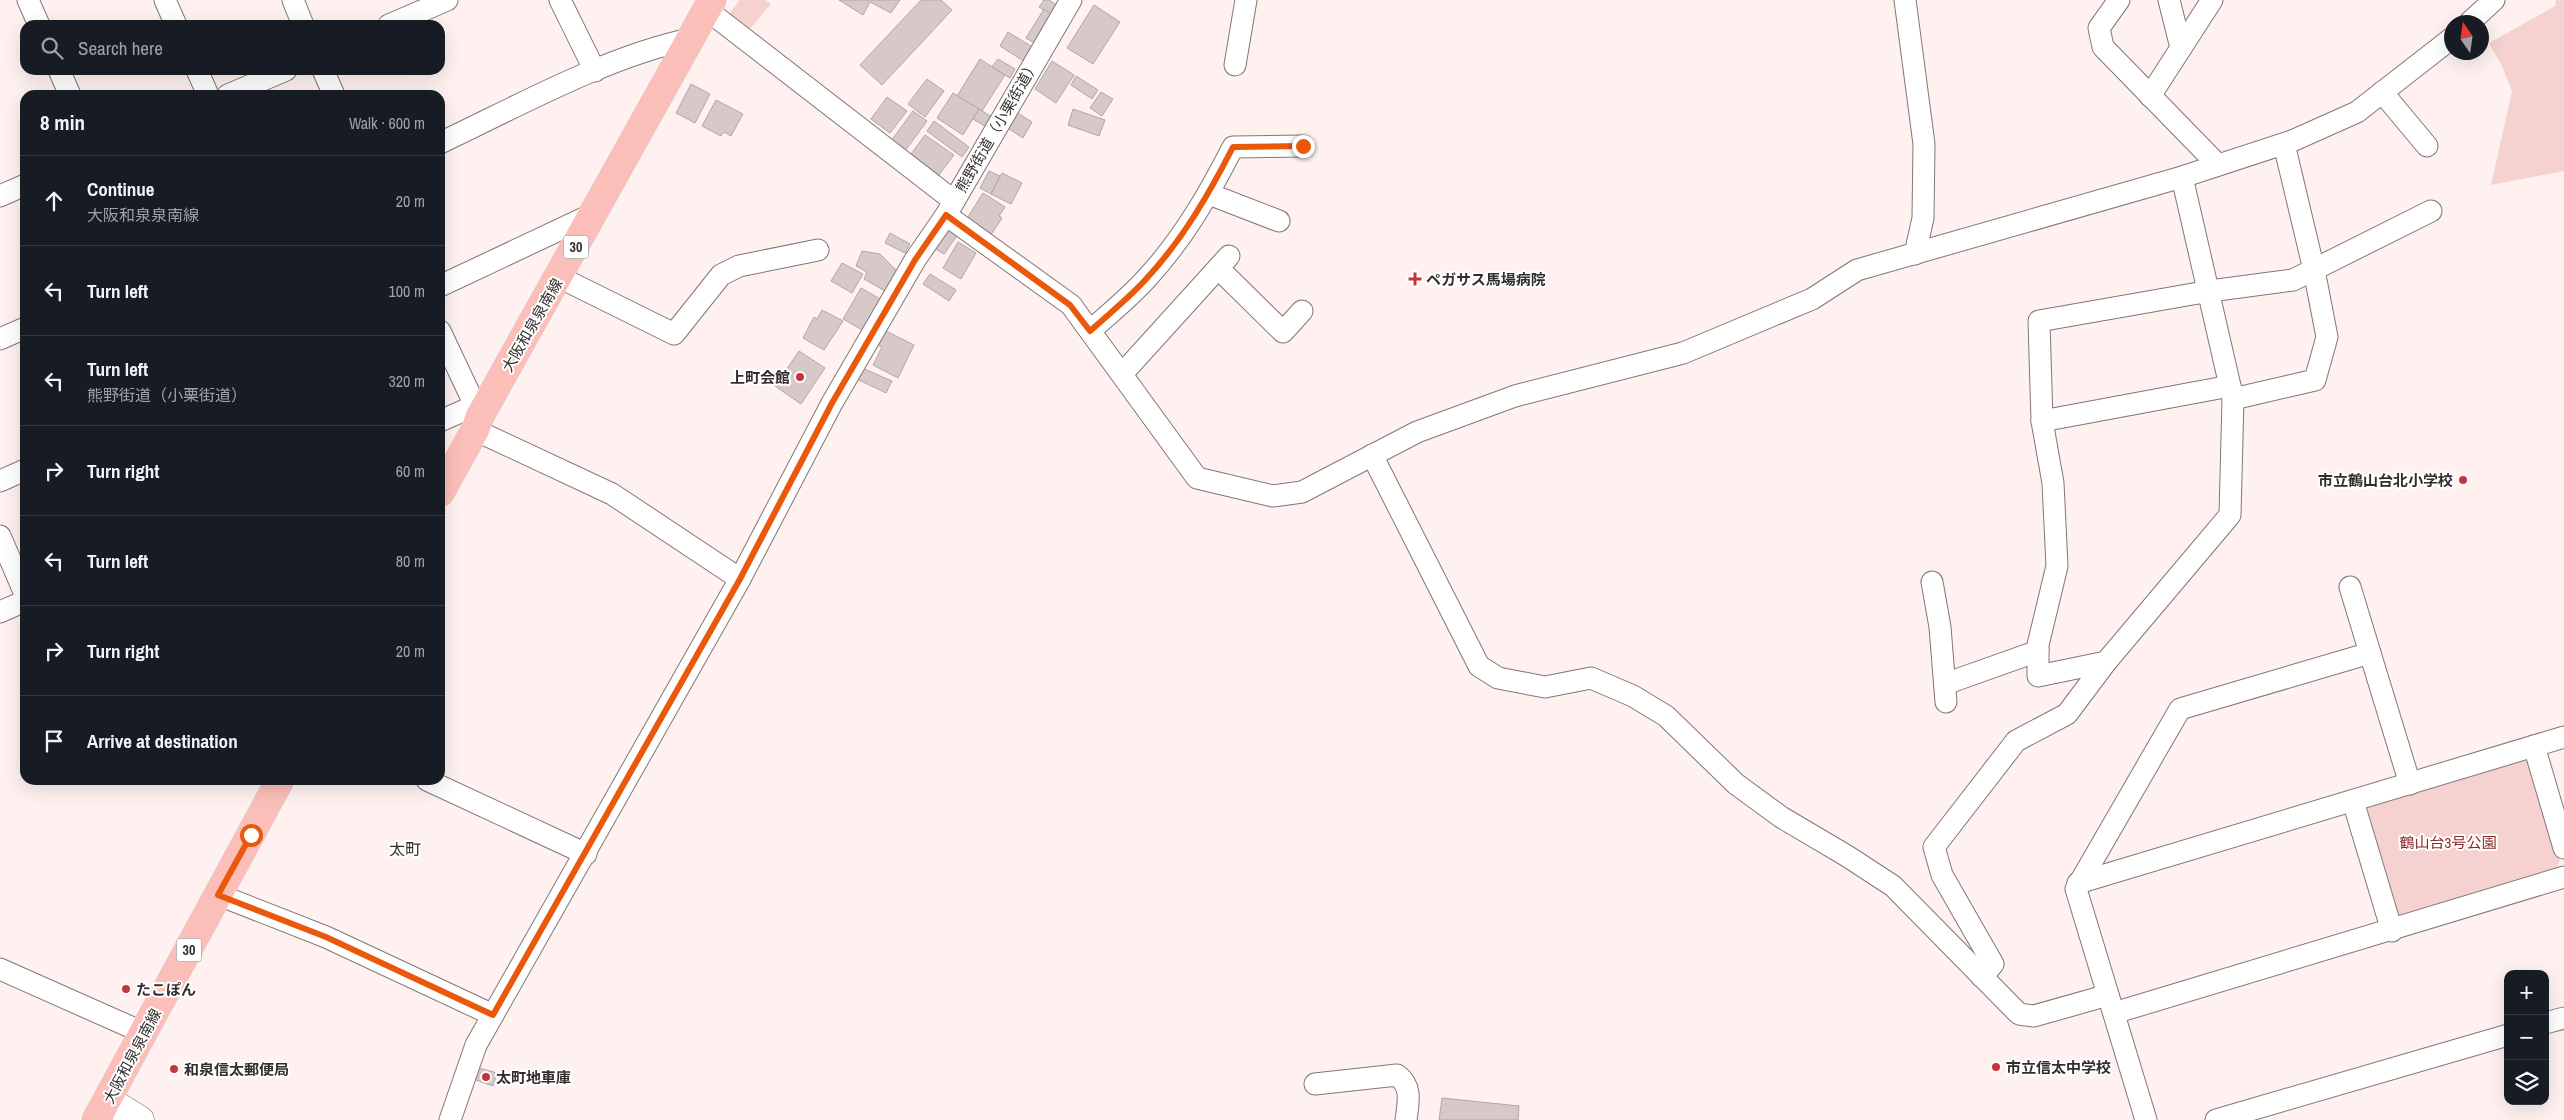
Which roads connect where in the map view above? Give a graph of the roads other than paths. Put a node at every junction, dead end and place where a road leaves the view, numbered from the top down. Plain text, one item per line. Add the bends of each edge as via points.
1 (28, 0) edge
2 (165, 0) edge
3 (292, 0) edge
4 (447, 0) edge
5 (560, 0) edge
6 (1070, 0) edge
7 (1246, 0) edge
8 (1905, 0) edge
9 (2119, 0) edge
10 (2169, 0) edge
11 (2212, 0) edge
12 (2494, 0) edge
13 (709, 5) edge
14 (2478, 15) edge
15 (37, 20) edge
16 (174, 20) edge
17 (301, 20) edge
18 (401, 20) edge
19 (690, 39) junction
20 (2444, 44) edge
21 (2181, 48) junction
22 (1235, 65) dead end
23 (595, 71) junction
24 (61, 75) edge
25 (199, 75) edge
26 (274, 75) edge
27 (324, 75) edge
28 (68, 90) edge
29 (206, 90) edge
30 (240, 90) edge
31 (332, 90) edge
32 (2382, 92) junction
33 (2150, 96) junction
34 (445, 141) edge
35 (2284, 144) junction
36 (1303, 146) dead end
37 (2427, 146) dead end
38 (2218, 165) junction
39 (2182, 177) junction
40 (20, 187) edge
41 (1209, 194) junction
42 (0, 196) edge
43 (950, 208) junction
44 (2431, 211) dead end
45 (594, 213) junction
46 (1279, 221) dead end
47 (818, 250) dead end
48 (1915, 254) junction
49 (2314, 270) junction
50 (559, 277) junction
51 (445, 284) edge
52 (2210, 291) junction
53 (1302, 310) dead end
54 (20, 330) edge
55 (1090, 331) junction
56 (0, 339) edge
57 (445, 343) edge
58 (1122, 374) junction
59 (2232, 392) junction
60 (445, 419) edge
61 (2042, 421) junction
62 (478, 423) junction
63 (1372, 455) junction
64 (20, 472) edge
65 (0, 482) edge
66 (445, 484) edge
67 (0, 536) edge
68 (740, 579) junction
69 (20, 582) edge
70 (1932, 582) dead end
71 (2350, 587) dead end
72 (20, 603) edge
73 (0, 612) edge
74 (2038, 651) junction
75 (2370, 653) junction
76 (2106, 662) junction
77 (2564, 737) edge
78 (2534, 746) junction
79 (2410, 784) junction
80 (277, 785) edge
81 (438, 785) edge
82 (2352, 801) junction
83 (2564, 848) edge
84 (586, 854) junction
85 (2564, 878) edge
86 (2078, 883) junction
87 (218, 895) junction
88 (2392, 931) junction
89 (0, 968) edge
90 (1982, 977) junction
91 (2111, 1004) junction
92 (493, 1015) junction
93 (2564, 1018) edge
94 (2549, 1022) edge
95 (144, 1033) junction
96 (2504, 1036) edge
97 (1315, 1084) dead end
98 (102, 1110) edge
99 (140, 1120) edge
100 (450, 1120) edge
101 (1406, 1120) edge
102 (2146, 1120) edge
103 (2216, 1120) edge

1 - 15 street
2 - 16 street
3 - 17 street
4 - 18 street
5 - 23 street
6 - 43 street, 熊野街道（小栗街道）
7 - 22 street
8 - 48 street via 1924,144 1923,218
9 - 33 street via 2099,28 2103,46
10 - 21 street
11 - 21 street
12 - 14 street
13 - 19 main road, 大阪和泉泉南線 / 30
13 - 43 street
19 - 23 street via 666,44
19 - 45 main road, 大阪和泉泉南線 / 30
20 - 32 street
21 - 33 street
23 - 34 street
24 - 28 street
25 - 29 street
26 - 30 street
27 - 31 street
32 - 35 street via 2357,112
32 - 37 street
33 - 38 street
35 - 38 street
35 - 49 street
36 - 41 street via 1233,147
38 - 39 street
39 - 48 street
39 - 52 street
40 - 42 street
41 - 46 street
41 - 55 street via 1181,237 1146,279
43 - 55 street via 1070,305
43 - 68 street, 熊野街道（小栗街道） via 915,260 837,395
44 - 49 street
45 - 50 main road, 大阪和泉泉南線 / 30
45 - 51 street
47 - 50 street via 739,266 721,275 674,334
48 - 63 street via 1857,270 1812,299 1683,353 1515,396 1417,432
49 - 52 street via 2294,280
49 - 59 street via 2327,337 2315,380
50 - 62 main road, 大阪和泉泉南線 / 30
52 - 59 street
52 - 61 street via 2039,321
53 - 58 street via 1283,332 1224,262
54 - 56 street
55 - 58 street
57 - 62 street
58 - 63 street via 1198,478 1273,496 1302,492
59 - 61 street
59 - 76 street via 2230,515
60 - 62 street via 465,410
61 - 74 street via 2053,483 2057,566
62 - 66 main road, 大阪和泉泉南線 / 30
62 - 68 street via 612,494
63 - 90 street via 1479,666 1498,678 1545,687 1591,678 1633,696 1666,716 1736,784 1781,818 1893,886
64 - 65 street
67 - 69 street
68 - 84 street, 熊野街道（小栗街道）
70 - 74 street via 1940,628 1945,693
71 - 75 street
72 - 73 street
74 - 76 street via 2038,676
75 - 79 street
75 - 86 street via 2180,709
76 - 90 street via 2067,714 2016,741 1934,847 1942,875 1992,964
77 - 78 street
78 - 79 street
78 - 83 street
79 - 82 street
80 - 87 main road, 大阪和泉泉南線 / 30
81 - 84 street
82 - 86 street
82 - 88 street
84 - 92 street, 熊野街道（小栗街道）
85 - 88 street
86 - 91 street via 2076,889
87 - 92 street via 326,937
87 - 95 main road, 大阪和泉泉南線 / 30
88 - 91 street
89 - 95 street
90 - 91 street via 2019,1014 2034,1016
91 - 102 street
92 - 100 street, 熊野街道（小栗街道） via 476,1045
93 - 94 street
95 - 98 main road, 大阪和泉泉南線 / 30
96 - 103 street
97 - 101 street via 1397,1075 1405,1081 1409,1093
98 - 99 street

